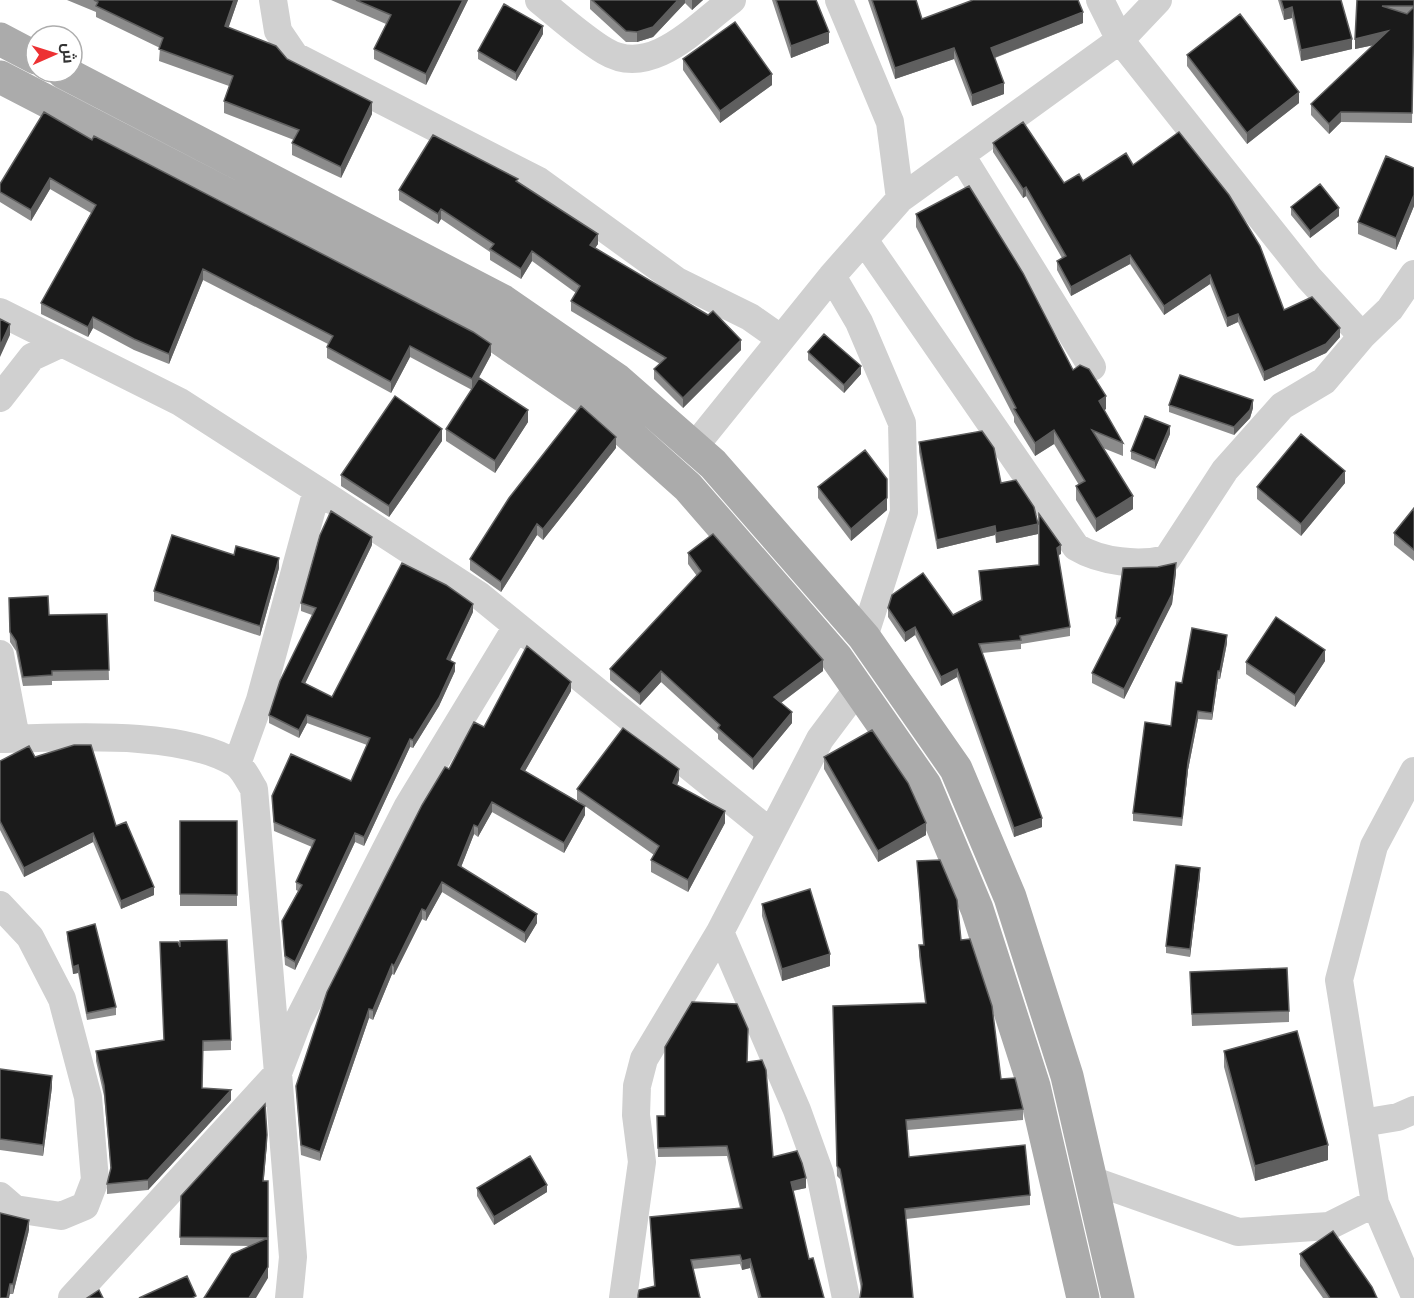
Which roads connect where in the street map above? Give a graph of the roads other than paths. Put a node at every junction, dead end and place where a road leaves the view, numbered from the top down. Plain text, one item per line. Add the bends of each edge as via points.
1 (273, 0) edge
2 (539, 0) edge
3 (732, 0) edge
4 (839, 0) edge
5 (1100, 0) edge
6 (1158, 0) edge
7 (0, 39) edge
8 (1120, 40) junction
9 (24, 52) edge
10 (0, 77) edge
11 (84, 83) edge
12 (961, 155) junction
13 (900, 199) junction
14 (864, 240) junction
15 (1414, 274) edge
16 (832, 276) junction
17 (0, 312) edge
18 (1362, 336) junction
19 (780, 338) junction
20 (62, 343) junction
21 (1092, 367) dead end
22 (0, 398) edge
23 (694, 447) junction
24 (317, 490) junction
25 (516, 628) junction
26 (864, 637) junction
27 (0, 654) edge
28 (859, 687) junction
29 (8, 739) edge
30 (237, 764) junction
31 (1414, 771) edge
32 (771, 833) junction
33 (0, 905) edge
34 (720, 932) junction
35 (278, 1073) junction
36 (1414, 1110) edge
37 (1362, 1123) junction
38 (1091, 1180) junction
39 (0, 1196) edge
40 (1375, 1203) junction
41 (1414, 1294) edge
42 (72, 1298) edge
43 (289, 1298) edge
44 (623, 1298) edge
45 (846, 1298) edge
46 (1083, 1298) edge
47 (1118, 1298) edge

1 - 19 street via 278,31 295,56 539,181 677,281 750,317
2 - 3 street via 606,52 634,61 661,54
4 - 13 street via 890,123
5 - 8 street
6 - 8 street
7 - 9 main road
8 - 12 street
8 - 18 street via 1309,278
10 - 28 main road via 483,327 594,404 688,487
11 - 23 main road via 503,301 616,378
12 - 13 street
12 - 21 street
13 - 14 street
14 - 16 street
14 - 18 street via 1076,547 1093,557 1152,563 1167,560 1225,470 1282,406 1324,381
15 - 18 street via 1390,309
16 - 19 street
16 - 26 street via 859,322 902,423 904,512
17 - 20 street
19 - 23 street
20 - 22 street via 32,357
20 - 24 street via 180,402
23 - 26 main road
24 - 25 street via 480,596
24 - 30 street via 260,700
25 - 32 street
25 - 35 street via 408,806 298,1021
26 - 38 main road via 956,770 1010,897 1067,1076
27 - 29 street
28 - 32 street via 820,739
28 - 46 main road via 925,785 977,909 1034,1086
29 - 30 street via 152,740 204,750
30 - 35 street via 254,789
31 - 37 street via 1374,846 1339,980
32 - 34 street
33 - 39 street via 30,937 62,999 88,1097 95,1180 85,1206 61,1216 15,1209
34 - 44 street via 655,1039 639,1077 636,1115 642,1162
34 - 45 street via 797,1110 820,1174
35 - 42 street
35 - 43 street via 293,1257
36 - 37 street
37 - 40 street
38 - 40 street via 1238,1232 1329,1226
38 - 47 main road
40 - 41 street

